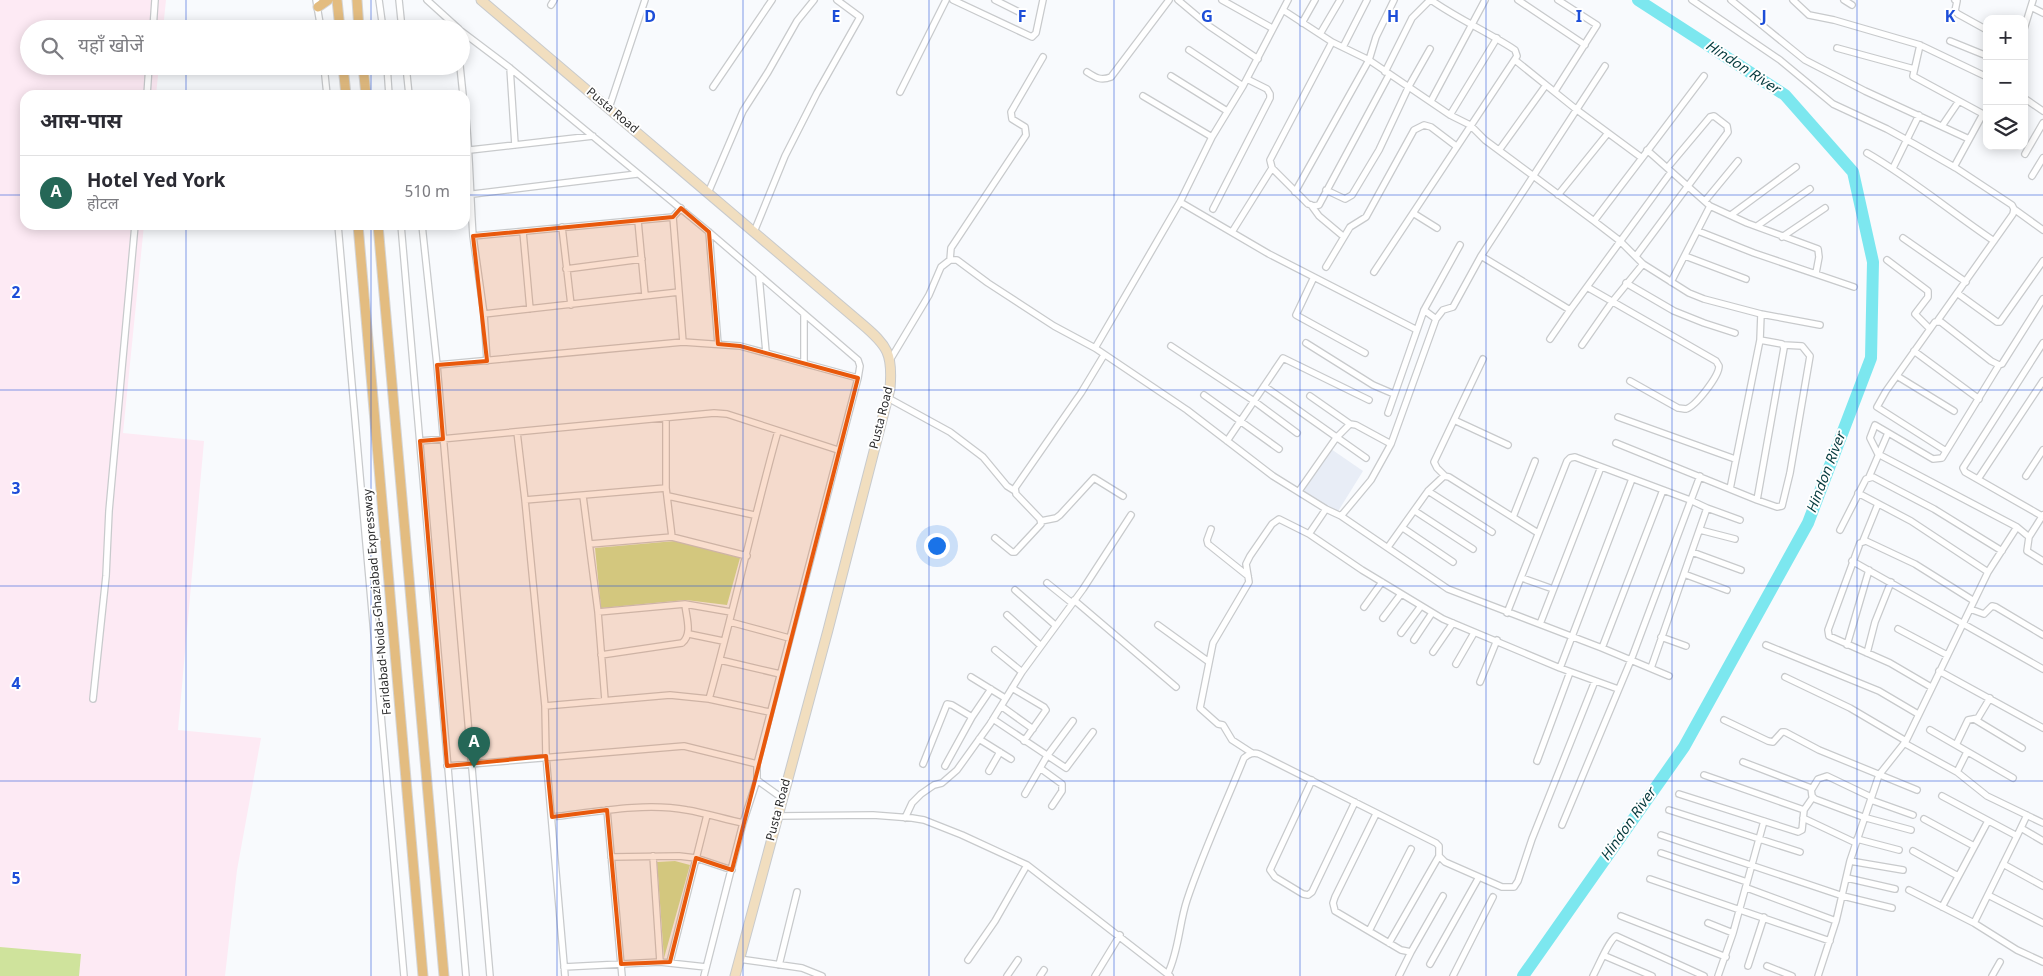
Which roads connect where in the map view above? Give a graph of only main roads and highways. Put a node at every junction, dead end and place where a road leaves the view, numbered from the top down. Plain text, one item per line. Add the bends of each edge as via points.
1 (328, 0) edge
2 (337, 0) edge
3 (356, 0) edge
4 (317, 4) edge
5 (339, 20) edge
6 (358, 20) edge
7 (344, 75) edge
8 (364, 75) edge
9 (345, 90) edge
10 (365, 90) edge
11 (358, 230) edge
12 (378, 230) edge
13 (423, 976) edge
14 (444, 976) edge

1 - 4 main road
2 - 5 main road
3 - 6 main road
7 - 9 main road
8 - 10 main road
11 - 13 main road, Faridabad-Noida-Ghaziabad Expressway
12 - 14 main road

